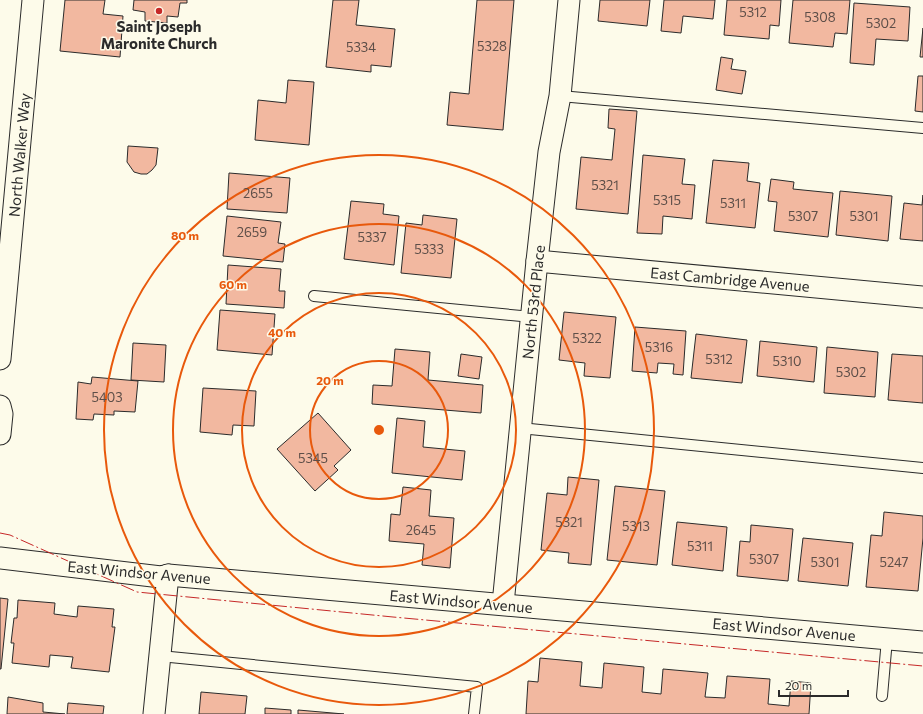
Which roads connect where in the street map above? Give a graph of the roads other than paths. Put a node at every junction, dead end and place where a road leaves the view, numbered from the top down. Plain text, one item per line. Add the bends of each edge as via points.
1 (33, 0) edge
2 (569, 0) edge
3 (560, 96) junction
4 (923, 128) edge
5 (537, 260) junction
6 (314, 296) dead end
7 (923, 296) edge
8 (532, 317) junction
9 (0, 359) edge
10 (0, 406) edge
11 (520, 428) junction
12 (0, 434) edge
13 (923, 468) edge
14 (0, 558) edge
15 (168, 575) junction
16 (503, 604) junction
17 (887, 639) junction
18 (923, 642) edge
19 (160, 656) junction
20 (882, 696) dead end
21 (154, 714) edge
22 (474, 714) edge

1 - 9 street, North Walker Way
2 - 3 street, North 53rd Place
3 - 4 lane
3 - 5 street, North 53rd Place via 549,152
5 - 7 street, East Cambridge Avenue
5 - 8 street, North 53rd Place
6 - 8 lane
8 - 11 street, North 53rd Place
10 - 12 street
11 - 13 lane
11 - 16 street, North 53rd Place
14 - 15 street, East Windsor Avenue
15 - 16 street, East Windsor Avenue
15 - 19 street
16 - 17 street, East Windsor Avenue
17 - 18 street, East Windsor Avenue
17 - 20 lane
19 - 21 street
19 - 22 lane via 477,687

